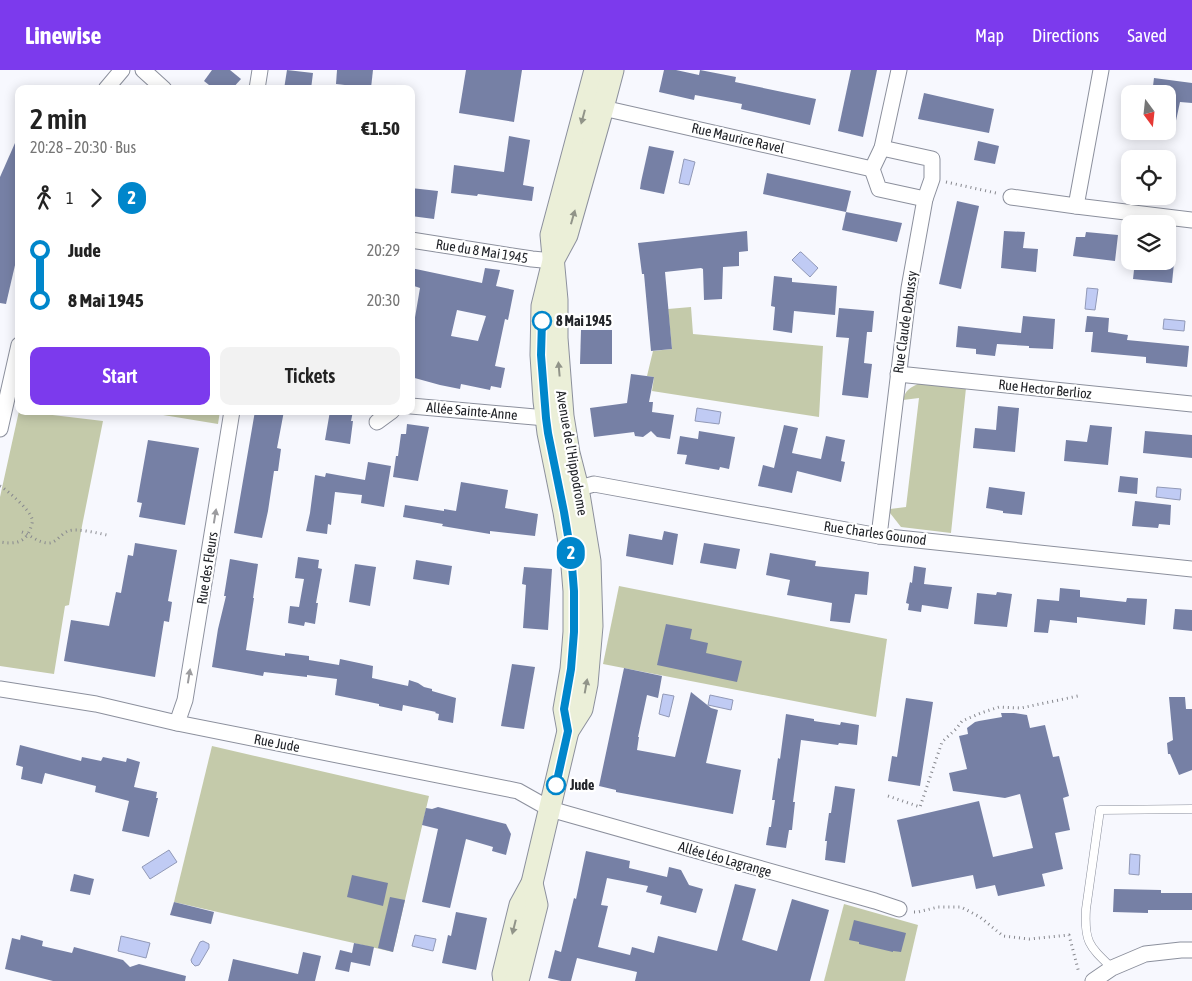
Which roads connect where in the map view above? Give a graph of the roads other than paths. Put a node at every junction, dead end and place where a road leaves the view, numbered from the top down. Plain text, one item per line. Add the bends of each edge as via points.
1 (122, 70) edge
2 (142, 70) edge
3 (260, 70) edge
4 (595, 70) edge
5 (613, 70) edge
6 (899, 70) edge
7 (1101, 70) edge
8 (109, 85) edge
9 (159, 85) edge
10 (258, 85) edge
11 (604, 108) junction
12 (882, 148) junction
13 (872, 169) junction
14 (1011, 197) road end
15 (925, 199) junction
16 (1076, 206) junction
17 (1192, 220) edge
18 (415, 241) edge
19 (553, 261) junction
20 (15, 363) edge
21 (898, 374) junction
22 (1192, 404) edge
23 (415, 406) edge
24 (231, 415) edge
25 (387, 415) edge
26 (554, 417) junction
27 (377, 422) dead end
28 (0, 429) edge
29 (569, 491) junction
30 (879, 536) junction
31 (1192, 569) edge
32 (0, 689) edge
33 (177, 723) junction
34 (550, 809) junction
35 (1192, 809) edge
36 (532, 883) junction
37 (899, 910) road end
38 (1192, 950) edge
39 (1112, 968) junction
40 (504, 981) edge
41 (515, 981) edge
42 (1093, 981) edge

1 - 8 street
2 - 9 street
3 - 10 street
4 -> 19 street, Avenue de l'Hippodrome via 552,236
5 - 11 street
6 - 12 street
7 - 16 street
11 - 13 street, Rue Maurice Ravel
19 -> 11 street via 568,235
12 - 13 street
12 - 15 street, Rue Claude Debussy via 932,159 932,179
13 - 15 street via 879,189
14 - 16 street
15 - 21 street, Rue Claude Debussy
16 - 17 street
18 - 19 street, Rue du 8 Mai 1945
19 - 26 street, Avenue de l'Hippodrome via 557,300
20 - 28 street
21 - 22 street, Rue Hector Berlioz
21 - 30 street, Rue Claude Debussy
23 - 26 street, Allée Sainte-Anne
33 -> 24 street, Rue des Fleurs via 185,700
25 - 27 street
26 - 29 street, Avenue de l'Hippodrome via 569,453
29 - 30 street, Rue Charles Gounod via 594,484
29 - 34 street, Avenue de l'Hippodrome via 590,561 592,626 582,709 568,731
30 - 31 street, Rue Charles Gounod
32 - 33 street, Rue Jude via 96,704
33 - 34 street, Rue Jude via 518,791
34 - 36 street, Avenue de l'Hippodrome
34 - 37 street, Allée Léo Lagrange
35 - 39 lane via 1100,810 1085,925 1087,939
36 -> 40 street via 520,905
36 - 41 street via 537,905 519,977
38 - 39 street via 1145,954
39 - 42 street

